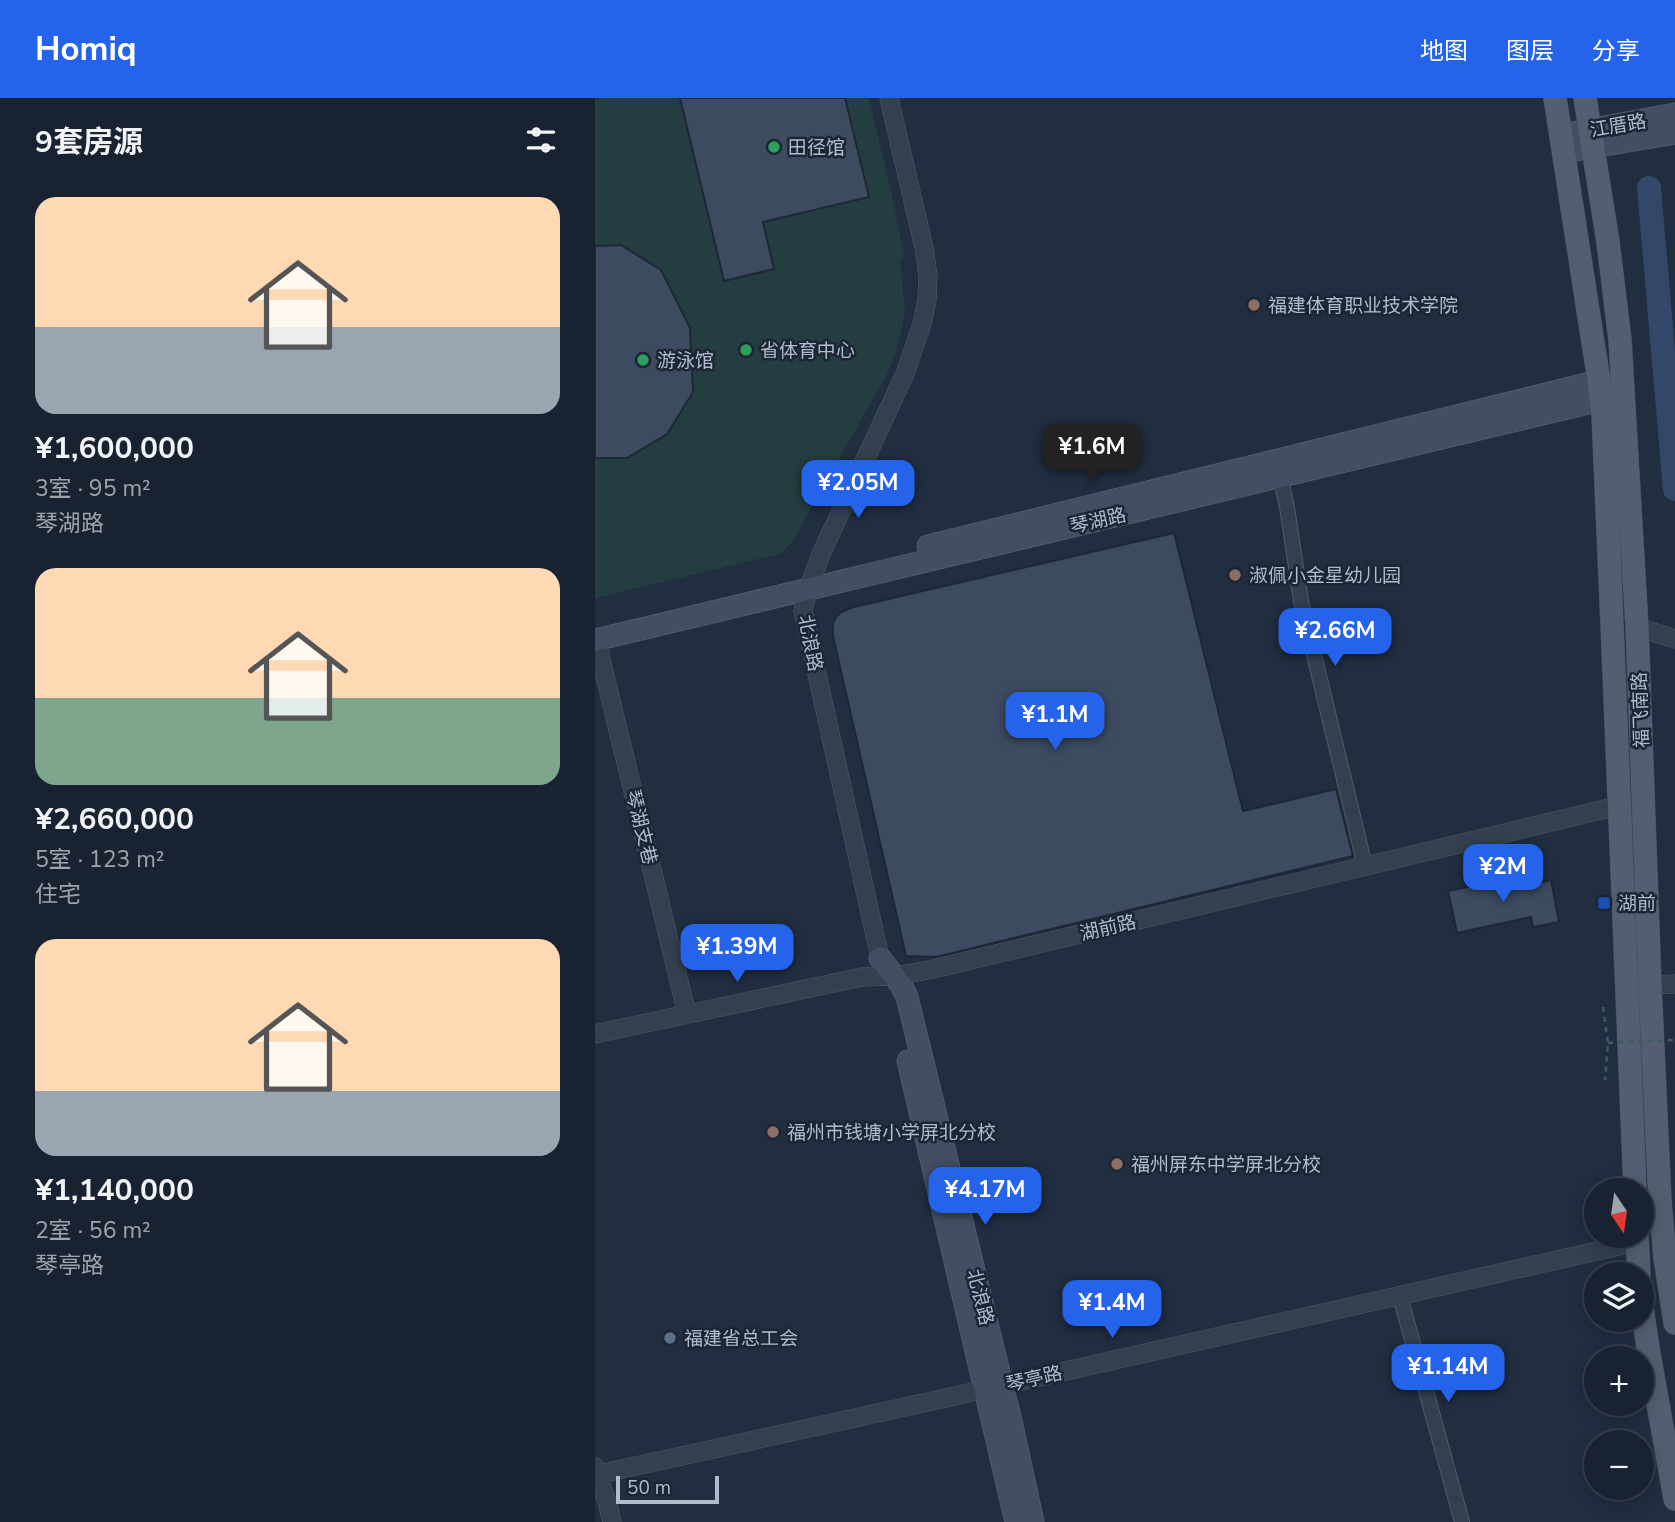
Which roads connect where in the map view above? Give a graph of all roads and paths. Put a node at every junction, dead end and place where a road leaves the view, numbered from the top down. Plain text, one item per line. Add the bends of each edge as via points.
1 (889, 98) edge
2 (1555, 98) edge
3 (1585, 98) edge
4 (1675, 114) edge
5 (1675, 133) edge
6 (1592, 139) junction
7 (1562, 144) junction
8 (1600, 390) junction
9 (1280, 476) junction
10 (810, 582) junction
11 (1637, 627) junction
12 (595, 635) edge
13 (1675, 639) edge
14 (1618, 806) junction
15 (1365, 866) junction
16 (886, 970) junction
17 (1675, 984) edge
18 (1650, 985) junction
19 (1603, 1007) dead end
20 (687, 1014) junction
21 (595, 1034) edge
22 (1675, 1040) edge
23 (1608, 1043) junction
24 (1605, 1080) dead end
25 (1634, 1178) edge
26 (1600, 1248) edge
27 (1400, 1296) junction
28 (1675, 1323) edge
29 (1646, 1332) edge
30 (994, 1387) junction
31 (596, 1472) edge
32 (1675, 1499) edge
33 (612, 1522) edge
34 (1016, 1522) edge
35 (1033, 1522) edge
36 (1462, 1522) edge

1 - 10 street, 北浪路 via 924,248 927,300 902,381
2 - 7 main road, 福飞南路
3 - 6 main road, 福飞南路
4 - 6 main road, 江厝路
5 - 6 main road, 江厝路
6 - 7 main road, 江厝路
6 - 11 main road, 福飞南路 via 1620,340
7 - 8 main road, 福飞南路
8 - 9 main road, 琴湖路
8 - 10 main road
8 - 14 main road, 福飞南路
9 - 10 main road, 琴湖路
9 - 15 street via 1301,601
10 - 12 main road, 琴湖路
10 - 16 street, 北浪路 via 803,611
11 - 13 street
11 - 18 main road, 福飞南路
12 - 20 street, 琴湖支巷
14 - 15 street, 湖前路
14 - 25 main road, 福飞南路
15 - 16 street, 湖前路 via 929,970
16 - 20 street, 湖前路
16 - 30 main road, 北浪路
17 - 18 street
18 - 28 main road, 福飞南路 via 1662,1228
19 - 23 path
20 - 21 street, 湖前路
22 - 23 path, bridge
23 - 24 path
26 - 27 street, 琴亭路
27 - 30 street, 琴亭路
27 - 36 street
29 - 32 main road
30 - 31 street, 琴亭路
30 - 34 main road, 北浪路
30 - 35 main road, 北浪路
31 - 33 street

